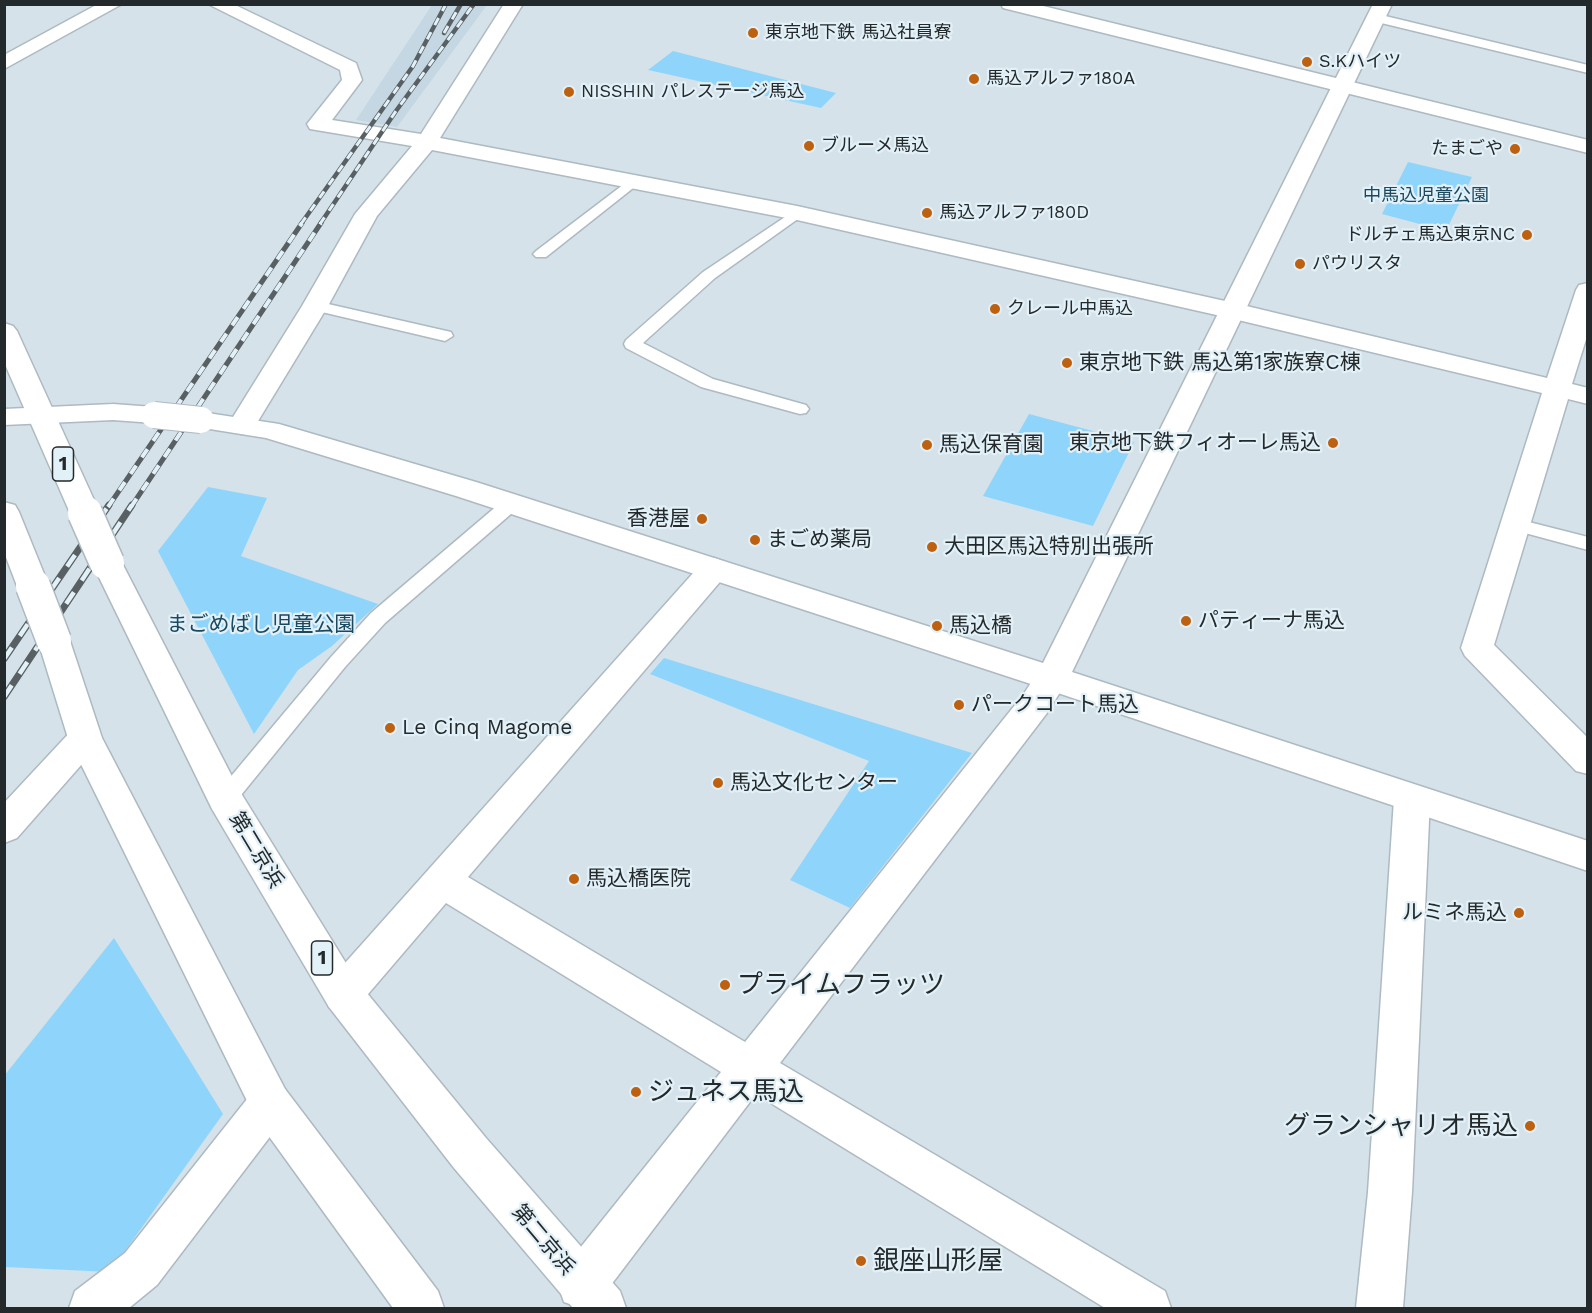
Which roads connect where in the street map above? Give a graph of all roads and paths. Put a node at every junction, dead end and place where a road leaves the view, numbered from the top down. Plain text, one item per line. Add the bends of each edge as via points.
1 (113, 4) edge
2 (217, 4) edge
3 (514, 4) edge
4 (1010, 4) edge
5 (1380, 11) edge
6 (4, 63) edge
7 (1587, 69) edge
8 (1344, 88) junction
9 (427, 142) junction
10 (1587, 147) edge
11 (632, 182) junction
12 (797, 213) junction
13 (541, 254) dead end
14 (1587, 290) edge
15 (315, 306) junction
16 (1234, 311) junction
17 (4, 331) edge
18 (445, 336) dead end
19 (1556, 388) junction
20 (1587, 396) edge
21 (800, 409) dead end
22 (41, 415) junction
23 (4, 417) edge
24 (242, 425) junction
25 (512, 503) junction
26 (4, 512) edge
27 (1517, 525) junction
28 (1587, 544) edge
29 (714, 569) junction
30 (1052, 678) junction
31 (85, 738) junction
32 (1587, 761) edge
33 (225, 799) junction
34 (1412, 799) junction
35 (4, 828) edge
36 (1587, 856) edge
37 (442, 881) junction
38 (343, 994) junction
39 (751, 1069) junction
40 (270, 1103) junction
41 (592, 1297) edge
42 (92, 1308) edge
43 (421, 1308) edge
44 (1148, 1308) edge
45 (1379, 1308) edge

1 - 6 main road
2 - 9 main road via 349,67 352,80 318,124
3 - 9 main road
4 - 8 main road
5 - 7 lane
5 - 8 main road
8 - 10 main road
8 - 16 main road
9 - 11 main road
9 - 15 main road via 367,214
11 - 12 main road
11 - 13 lane
12 - 16 main road
12 - 21 lane via 709,275 632,344 707,383
14 - 19 main road
15 - 18 lane
15 - 24 main road
16 - 19 main road
16 - 30 main road
17 - 22 main road, 第二京浜 / 1
19 - 20 main road
19 - 27 main road
22 - 23 main road
22 - 24 main road, bridge via 112,412
22 - 33 main road, 第二京浜 / 1, bridge via 107,563
24 - 25 main road via 284,434
25 - 29 main road
25 - 33 lane via 378,618
26 - 31 main road, bridge via 54,641
27 - 28 lane
27 - 32 main road via 1477,648
29 - 30 main road
29 - 37 main road
30 - 34 main road
30 - 39 main road
31 - 35 main road
31 - 40 main road
33 - 38 main road, 第二京浜 / 1
34 - 36 main road
34 - 45 main road via 1390,1192
37 - 38 main road
37 - 39 main road
38 - 41 main road, 第二京浜 / 1
39 - 41 main road
39 - 44 main road
40 - 42 main road via 141,1269
40 - 43 main road

